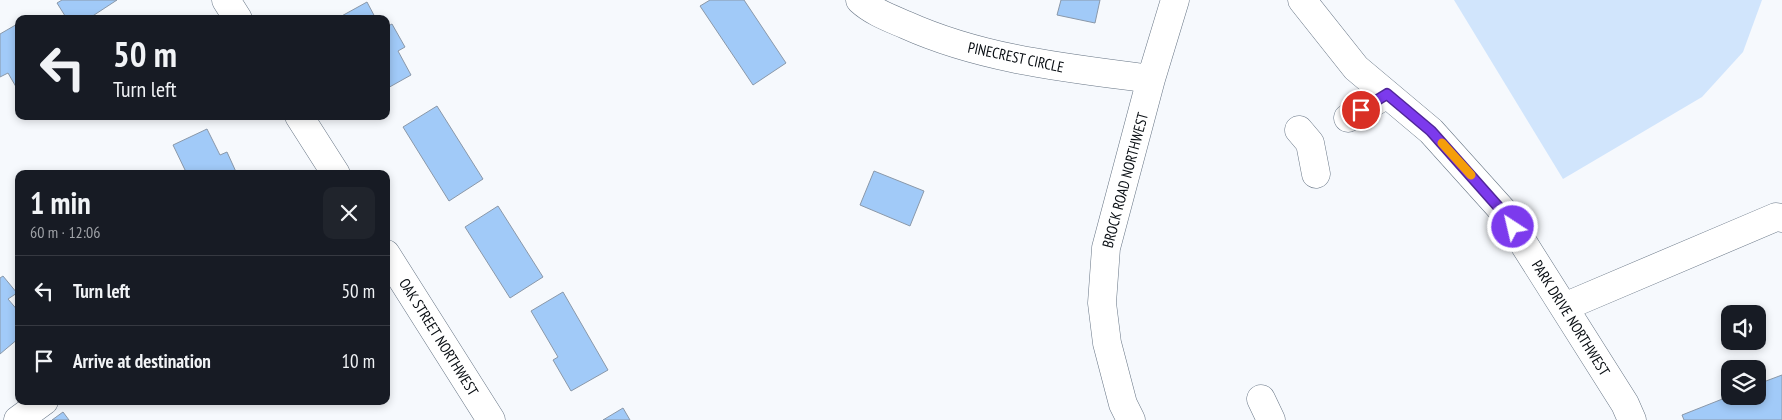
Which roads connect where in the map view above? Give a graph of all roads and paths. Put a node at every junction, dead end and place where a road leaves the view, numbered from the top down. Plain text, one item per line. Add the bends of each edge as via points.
1 (226, 0) edge
2 (860, 0) edge
3 (1175, 0) edge
4 (1302, 0) edge
5 (235, 15) edge
6 (1152, 79) junction
7 (1387, 94) junction
8 (1348, 118) dead end
9 (302, 120) edge
10 (1311, 136) dead end
11 (333, 170) edge
12 (1316, 174) dead end
13 (1782, 218) edge
14 (390, 260) edge
15 (1564, 307) junction
16 (39, 405) edge
17 (18, 420) edge
18 (491, 420) edge
19 (1132, 420) edge
20 (1632, 420) edge

1 - 5 street
2 - 6 street, PINECREST CIRCLE via 870,9 927,34 993,55
3 - 6 street, BROCK ROAD NORTHWEST
4 - 7 street, PARK DRIVE NORTHWEST via 1356,68
6 - 19 street, BROCK ROAD NORTHWEST via 1106,248 1102,303 1107,343 1123,404
7 - 8 street
7 - 15 street, PARK DRIVE NORTHWEST via 1431,131 1502,211
9 - 11 street
10 - 12 street
13 - 15 street via 1776,217
14 - 18 street, OAK STREET NORTHWEST
15 - 20 street, PARK DRIVE NORTHWEST
16 - 17 street

